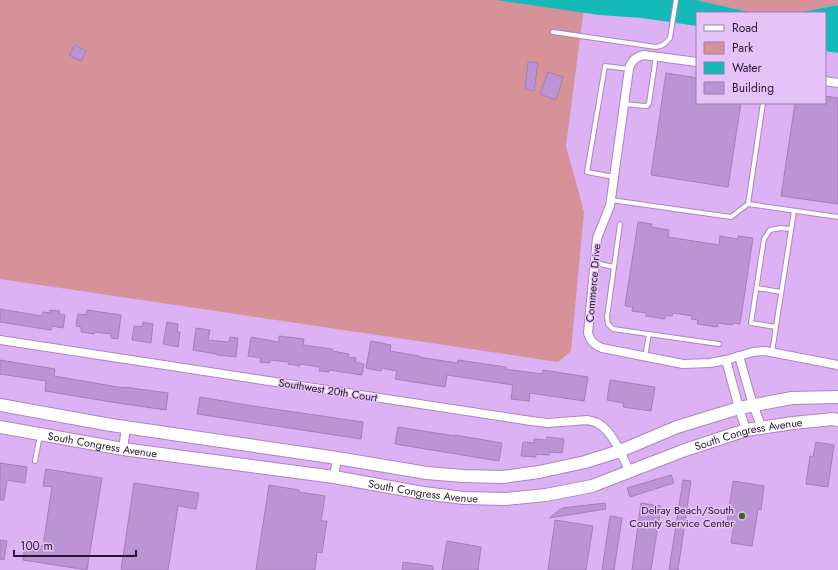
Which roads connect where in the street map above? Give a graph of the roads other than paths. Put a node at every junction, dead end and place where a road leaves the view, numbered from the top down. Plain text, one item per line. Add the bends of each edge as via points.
1 (676, 0) edge
2 (553, 32) dead end
3 (656, 56) junction
4 (696, 62) edge
5 (629, 70) junction
6 (826, 81) edge
7 (838, 83) edge
8 (624, 104) junction
9 (763, 104) edge
10 (614, 177) junction
11 (611, 200) junction
12 (748, 204) junction
13 (794, 211) junction
14 (838, 217) edge
15 (620, 224) dead end
16 (791, 229) junction
17 (594, 263) junction
18 (614, 267) junction
19 (757, 288) junction
20 (781, 292) junction
21 (776, 327) junction
22 (649, 334) junction
23 (0, 340) edge
24 (719, 344) dead end
25 (772, 352) junction
26 (739, 356) junction
27 (645, 357) junction
28 (726, 360) junction
29 (838, 365) edge
30 (838, 397) edge
31 (0, 405) edge
32 (753, 405) junction
33 (738, 408) junction
34 (838, 420) edge
35 (0, 427) edge
36 (126, 427) junction
37 (762, 428) junction
38 (746, 430) junction
39 (40, 434) junction
40 (123, 449) junction
41 (620, 451) junction
42 (337, 458) junction
43 (35, 461) dead end
44 (630, 472) junction
45 (334, 477) junction

1 - 2 lane via 670,38 667,43 656,48
3 - 4 street
3 - 5 street via 638,56 630,64
3 - 8 lane via 647,106
5 - 8 street, Commerce Drive
5 - 10 lane via 605,66 587,172
6 - 7 street
8 - 10 street, Commerce Drive
9 - 12 lane
10 - 11 street, Commerce Drive
11 - 12 lane via 731,217
11 - 17 street, Commerce Drive via 597,238
12 - 13 lane
13 - 14 lane
13 - 16 lane
15 - 18 lane
16 - 19 lane via 770,230 764,239
16 - 20 lane
17 - 18 lane
17 - 27 street, Commerce Drive via 589,338 592,343 602,348
18 - 22 lane via 608,324 614,329
19 - 20 lane
19 - 21 lane via 751,323
20 - 21 lane
21 - 25 lane
22 - 24 lane
22 - 27 lane
23 - 41 street, Southwest 20th Court via 531,421 593,421 604,428
25 - 26 street, Commerce Drive
25 - 29 street, Commerce Drive
26 - 28 street, Commerce Drive
26 - 32 street
27 - 28 street, Commerce Drive via 683,364
28 - 33 street
30 - 32 main road, South Congress Avenue via 792,398
31 - 36 main road, South Congress Avenue
32 - 33 main road, South Congress Avenue
32 - 37 street
33 - 38 street
33 - 41 main road, South Congress Avenue via 677,427
34 - 37 main road, South Congress Avenue
35 - 39 main road, South Congress Avenue
36 - 40 street
36 - 42 main road, South Congress Avenue
37 - 38 main road, South Congress Avenue
38 - 44 main road, South Congress Avenue
39 - 40 main road, South Congress Avenue
39 - 43 lane
40 - 45 main road, South Congress Avenue
41 - 42 main road, South Congress Avenue via 585,462 502,477 426,473
41 - 44 street, Southwest 20th Court
42 - 45 street
44 - 45 main road, South Congress Avenue via 592,486 546,495 506,499 457,498

